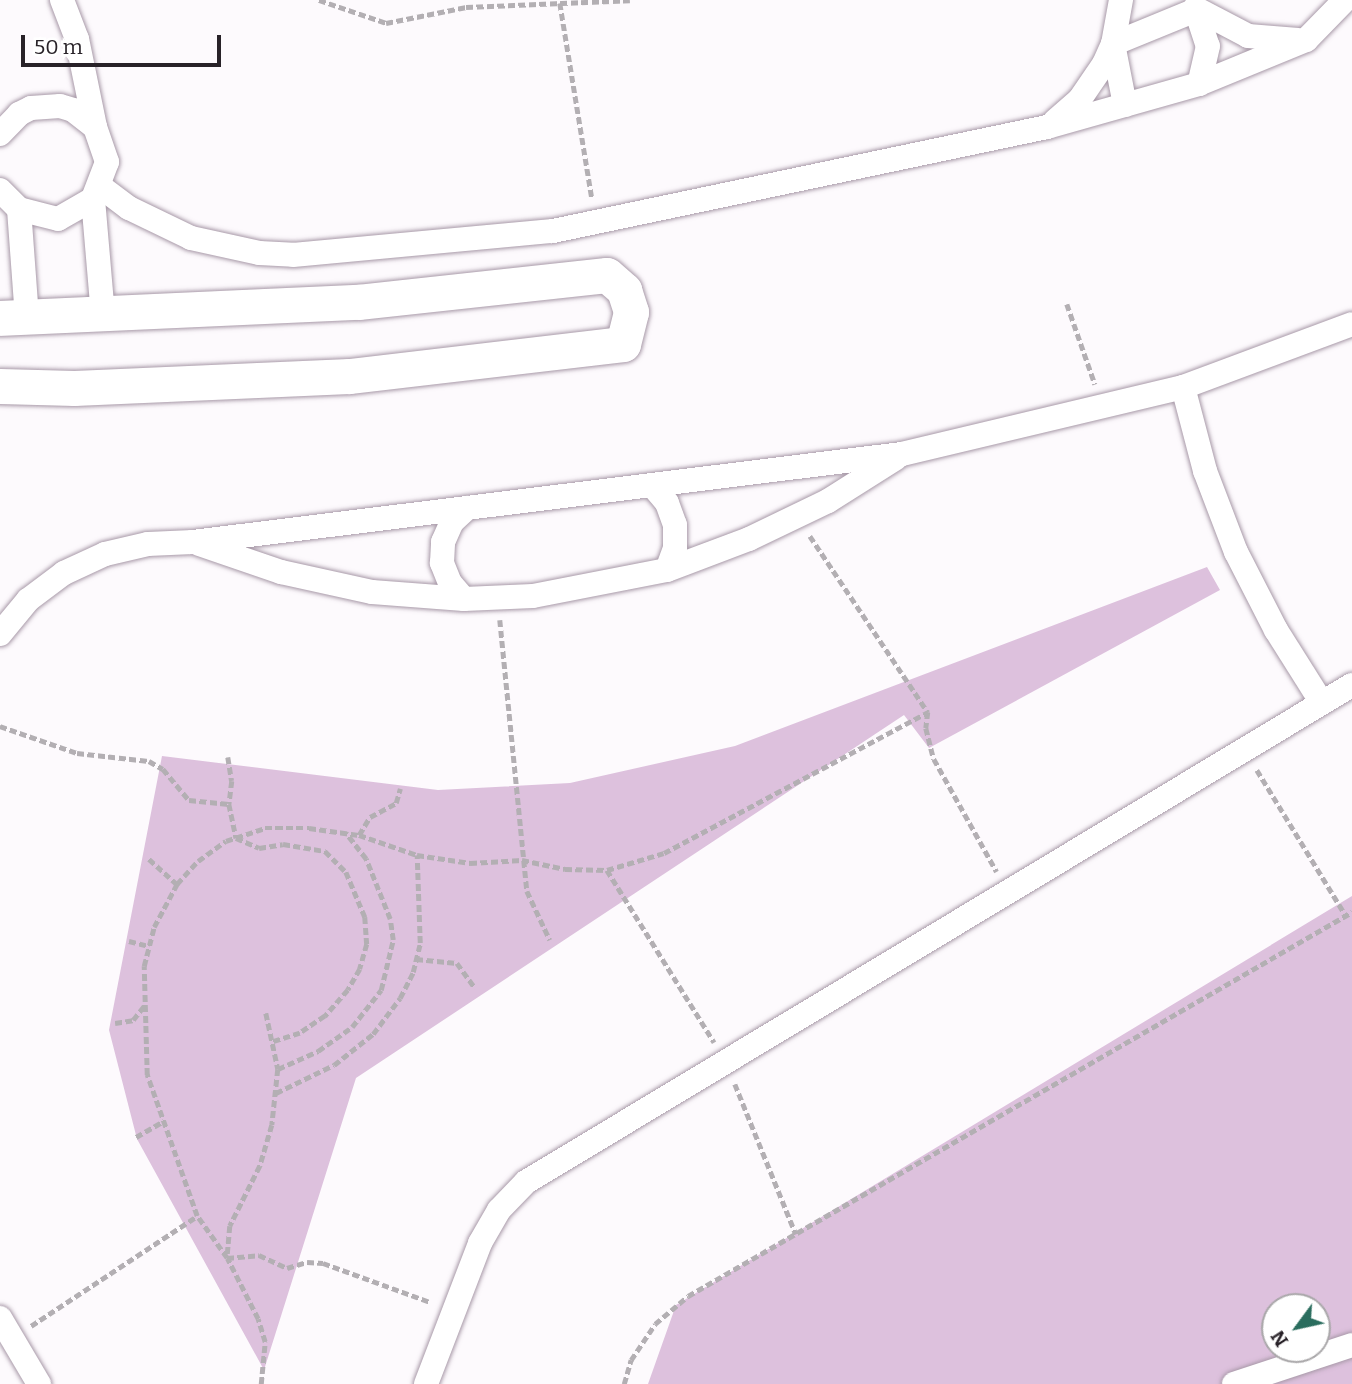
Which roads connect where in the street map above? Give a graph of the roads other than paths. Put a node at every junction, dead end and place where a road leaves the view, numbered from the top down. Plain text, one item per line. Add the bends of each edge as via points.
1 (62, 0) edge
2 (1121, 0) edge
3 (1345, 0) edge
4 (1192, 5) edge
5 (1306, 40) junction
6 (1113, 44) junction
7 (1199, 84) junction
8 (1125, 105) junction
9 (95, 127) junction
10 (1047, 127) junction
11 (0, 134) edge
12 (0, 190) edge
13 (97, 193) junction
14 (19, 209) junction
15 (103, 315) junction
16 (14, 318) edge
17 (1352, 324) edge
18 (0, 386) edge
19 (1183, 387) junction
20 (902, 454) junction
21 (652, 485) junction
22 (467, 508) junction
23 (193, 542) junction
24 (667, 570) junction
25 (464, 599) junction
26 (0, 634) edge
27 (1352, 685) edge
28 (1322, 703) junction
29 (3, 1322) edge
30 (1352, 1345) edge
31 (39, 1384) edge
32 (426, 1384) edge
33 (1234, 1384) edge

1 - 9 street via 76,39
2 - 6 street
3 - 5 street
4 - 5 street via 1248,36
4 - 6 street
4 - 7 street via 1208,46
5 - 7 street
6 - 8 street
6 - 10 street via 1086,91
7 - 8 street
8 - 10 street
9 - 11 street via 73,110 46,105 19,114
9 - 13 street via 107,162
10 - 13 street via 596,223 293,255 225,248 170,229
12 - 14 street
13 - 14 street via 58,219
13 - 15 street
14 - 16 street
15 - 16 main road
15 - 18 main road via 358,302 607,275 624,290 631,312 622,344 349,376 74,388
17 - 19 street
19 - 20 street
19 - 28 street via 1205,471 1236,552 1276,630
20 - 21 street
20 - 24 street via 797,517
21 - 22 street
21 - 24 street via 667,503 675,525 675,548
22 - 23 street
22 - 25 street via 447,532 442,563 450,583
23 - 25 street via 281,572 372,592
23 - 26 street via 126,549 64,573 29,600
24 - 25 street via 601,586
27 - 28 street
28 - 32 street via 526,1182 493,1221
29 - 31 street
30 - 33 street

